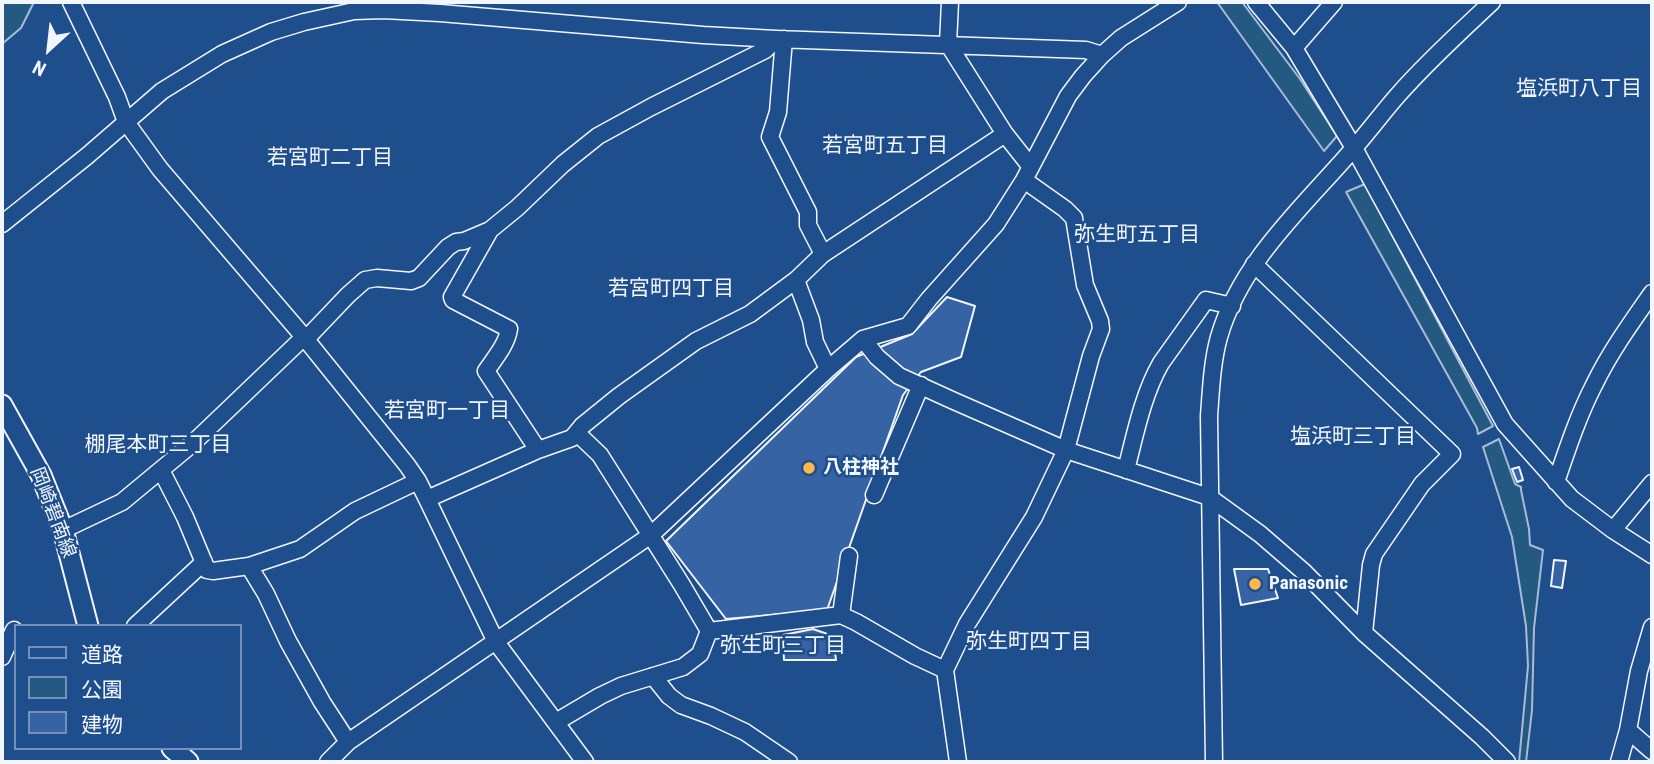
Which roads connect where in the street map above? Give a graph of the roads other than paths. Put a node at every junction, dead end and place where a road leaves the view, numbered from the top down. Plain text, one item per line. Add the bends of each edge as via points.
1 (71, 2) edge
2 (950, 2) edge
3 (1178, 2) edge
4 (1256, 2) edge
5 (1334, 2) edge
6 (1492, 2) edge
7 (780, 39) junction
8 (948, 44) junction
9 (1294, 48) junction
10 (1102, 55) junction
11 (126, 122) junction
12 (1005, 134) junction
13 (1354, 148) junction
14 (1028, 174) junction
15 (2, 224) edge
16 (490, 230) junction
17 (823, 254) junction
18 (1254, 264) junction
19 (796, 280) junction
20 (1652, 293) edge
21 (1232, 306) junction
22 (305, 338) junction
23 (863, 339) junction
24 (828, 369) junction
25 (921, 385) junction
26 (2, 405) edge
27 (577, 433) junction
28 (538, 450) junction
29 (1066, 450) junction
30 (161, 470) junction
31 (1126, 470) junction
32 (418, 481) junction
33 (1556, 482) junction
34 (1652, 483) edge
35 (874, 495) dead end
36 (1209, 497) junction
37 (427, 499) junction
38 (63, 530) junction
39 (1613, 530) junction
40 (651, 535) junction
41 (1652, 555) edge
42 (849, 556) dead end
43 (204, 562) junction
44 (249, 566) junction
45 (841, 615) junction
46 (87, 624) edge
47 (137, 624) edge
48 (1652, 627) edge
49 (11, 629) edge
50 (709, 631) junction
51 (1364, 633) junction
52 (496, 642) junction
53 (2, 657) edge
54 (945, 670) junction
55 (653, 676) junction
56 (556, 722) junction
57 (1628, 730) junction
58 (348, 742) junction
59 (174, 750) edge
60 (1652, 751) edge
61 (188, 762) edge
62 (328, 762) edge
63 (585, 762) edge
64 (789, 762) edge
65 (958, 762) edge
66 (1214, 762) edge
67 (1507, 762) edge
68 (1619, 762) edge

1 - 11 street
2 - 8 street
3 - 10 street
4 - 9 street
5 - 9 street
6 - 13 street via 1399,94
7 - 8 street
7 - 11 street via 440,13 354,11 271,32 222,54 162,91
7 - 16 street via 598,136
7 - 17 street via 778,112 770,137 808,212 808,225
8 - 10 street via 1086,50
8 - 12 street
9 - 13 street
10 - 14 street via 1068,96
11 - 15 street
11 - 22 street via 160,169
12 - 14 street
12 - 17 street
13 - 18 street
13 - 33 street via 1505,424
14 - 23 street via 996,224 908,326
14 - 29 street via 1074,218 1085,285 1100,321
16 - 22 street via 448,247 419,278 365,280
16 - 28 street via 452,297 509,329 486,371
17 - 19 street
18 - 21 street
18 - 51 street via 1452,454 1422,484 1374,554
19 - 24 street
19 - 27 street via 750,314 696,341 619,396
20 - 33 street via 1593,387
21 - 31 street via 1206,300 1161,363
21 - 36 street via 1219,337 1212,373
22 - 30 street
22 - 32 street
23 - 24 street
23 - 25 street via 899,376
24 - 40 street
25 - 29 street
25 - 35 street
26 - 38 main road, 岡崎碧南線 via 41,475
27 - 28 street
27 - 40 street via 600,455
28 - 37 street
29 - 31 street
29 - 54 street via 1034,517 967,624
30 - 38 street via 122,502
30 - 43 street
31 - 36 street
32 - 37 street
32 - 44 street via 355,511 300,549
33 - 39 street
34 - 39 street
36 - 51 street via 1304,572
36 - 66 street
37 - 52 street
38 - 46 main road, 岡崎碧南線
39 - 41 street
40 - 50 street
40 - 52 street
42 - 45 street
43 - 44 street via 207,570 213,571
43 - 47 street
44 - 58 street
45 - 50 street
45 - 54 street
48 - 57 street
49 - 53 street
50 - 55 street via 697,658
51 - 67 street
52 - 56 street
52 - 58 street
54 - 65 street
55 - 56 street via 621,686
55 - 64 street via 681,705 745,732
56 - 63 street
57 - 60 street
57 - 68 street
58 - 62 street
59 - 61 main road

